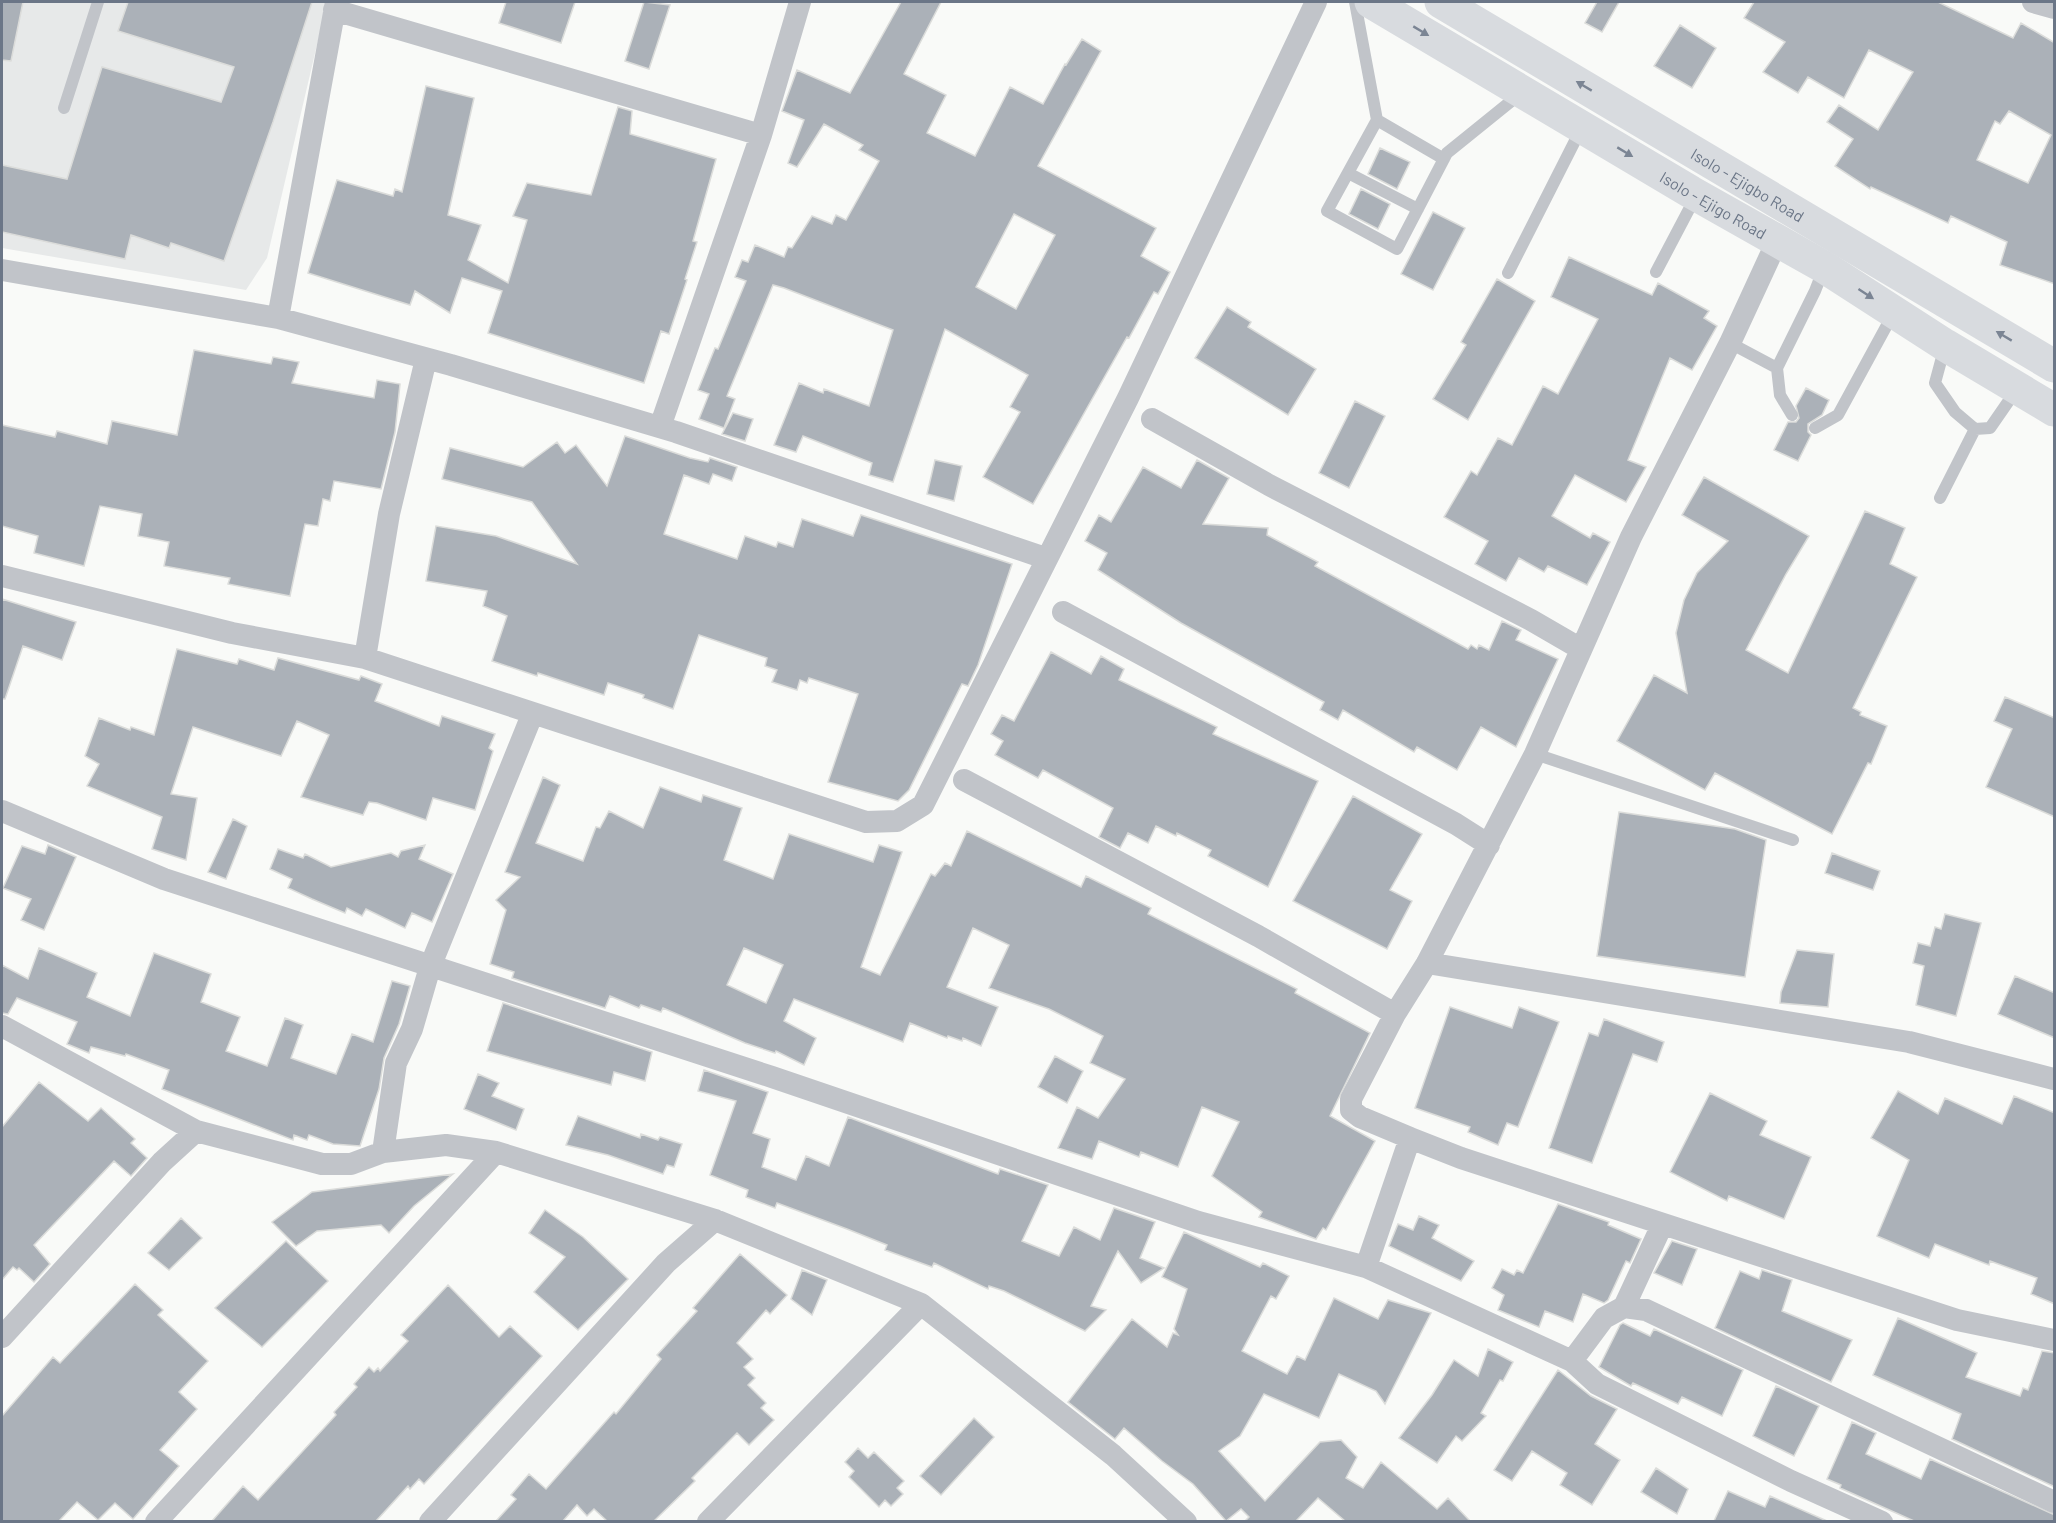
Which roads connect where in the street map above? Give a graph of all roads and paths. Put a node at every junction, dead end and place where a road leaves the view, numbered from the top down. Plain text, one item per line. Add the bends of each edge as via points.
1 (98, 2) edge
2 (800, 2) edge
3 (1316, 2) edge
4 (1356, 2) edge
5 (1371, 2) edge
6 (1441, 2) edge
7 (2033, 2) edge
8 (335, 6) edge
9 (2055, 8) edge
10 (1523, 92) junction
11 (64, 108) dead end
12 (1377, 120) junction
13 (1583, 126) junction
14 (761, 135) junction
15 (1444, 159) junction
16 (1348, 173) junction
17 (1697, 195) junction
18 (1418, 209) junction
19 (1778, 239) junction
20 (1824, 267) junction
21 (2, 270) edge
22 (1656, 272) dead end
23 (1508, 273) dead end
24 (1894, 313) junction
25 (278, 318) junction
26 (1730, 343) junction
27 (1945, 345) junction
28 (426, 358) junction
29 (2055, 366) edge
30 (1777, 368) junction
31 (2018, 388) junction
32 (2055, 410) edge
33 (1792, 415) dead end
34 (1152, 419) dead end
35 (660, 427) junction
36 (1815, 428) dead end
37 (1974, 429) junction
38 (1940, 498) dead end
39 (1046, 558) junction
40 (2, 576) edge
41 (1063, 612) dead end
42 (1581, 649) junction
43 (365, 658) junction
44 (532, 715) junction
45 (1535, 754) junction
46 (964, 780) dead end
47 (2, 812) edge
48 (1793, 840) dead end
49 (1489, 845) junction
50 (1427, 963) junction
51 (430, 967) junction
52 (1395, 1014) junction
53 (5, 1035) edge
54 (2055, 1079) edge
55 (196, 1131) junction
56 (1410, 1138) junction
57 (383, 1152) junction
58 (496, 1152) junction
59 (715, 1220) junction
60 (1662, 1225) junction
61 (1366, 1267) junction
62 (921, 1304) junction
63 (1624, 1307) junction
64 (2, 1337) edge
65 (2055, 1340) edge
66 (1572, 1361) junction
67 (2055, 1502) edge
68 (156, 1521) edge
69 (430, 1521) edge
70 (708, 1521) edge
71 (1186, 1521) edge
72 (1882, 1521) edge

1 - 11 lane
2 - 14 street
3 - 39 street via 1128,398
4 - 12 lane
5 -> 10 main road, Isolo - Ejigo Road
29 -> 6 main road, Isolo - Ejigbo Road
7 - 9 street
8 - 14 street
8 - 25 street
10 - 13 main road, Isolo - Ejigo Road
10 - 15 lane
12 - 15 lane
12 - 16 lane
13 -> 17 main road, Isolo - Ejigo Road
13 - 23 lane
14 - 35 street
15 - 18 lane
16 - 18 lane
16 - 18 lane via 1327,211 1397,249
17 - 19 main road, Isolo - Ejigo Road
17 - 22 lane
19 - 20 main road, Isolo - Ejigo Road
19 - 26 street
20 -> 24 main road, Isolo - Ejigo Road
20 - 30 lane
21 - 25 street
24 - 27 main road, Isolo - Ejigo Road
24 - 36 lane via 1838,416
25 - 28 street
26 - 30 lane
26 - 42 street via 1653,489
27 - 31 main road, Isolo - Ejigo Road
27 - 37 lane via 1935,383 1955,412
28 - 35 street
28 - 43 street via 390,514
30 - 33 lane via 1780,395
31 - 32 main road, Isolo - Ejigo Road
31 - 37 lane via 1990,428
34 - 42 street
35 - 39 street
37 - 38 lane
39 - 44 street via 923,805 897,821 866,822 696,764
40 - 43 street via 232,633
41 - 49 street via 1446,818
42 - 45 street
43 - 44 street
44 - 51 street
45 - 48 lane
45 - 49 street
46 - 52 street via 1258,936
47 - 51 street via 164,879
49 - 50 street
50 - 52 street
50 - 54 street via 1909,1042
51 - 57 street via 412,1029 396,1064
51 - 61 street via 772,1077 1198,1222
52 - 56 street via 1351,1099 1351,1110
53 - 55 street
55 - 57 street via 322,1164 351,1164
55 - 64 street via 162,1162
56 - 60 street
56 - 61 street
57 - 58 street via 446,1145
58 - 59 street
58 - 68 street
59 - 62 street
59 - 69 street via 666,1263
60 - 63 street
60 - 65 street via 1956,1320
61 - 66 street
62 - 70 street
62 - 71 street via 1113,1455
63 - 66 street via 1604,1318
63 - 67 street via 1646,1310
66 - 72 street via 1597,1384 1791,1481

